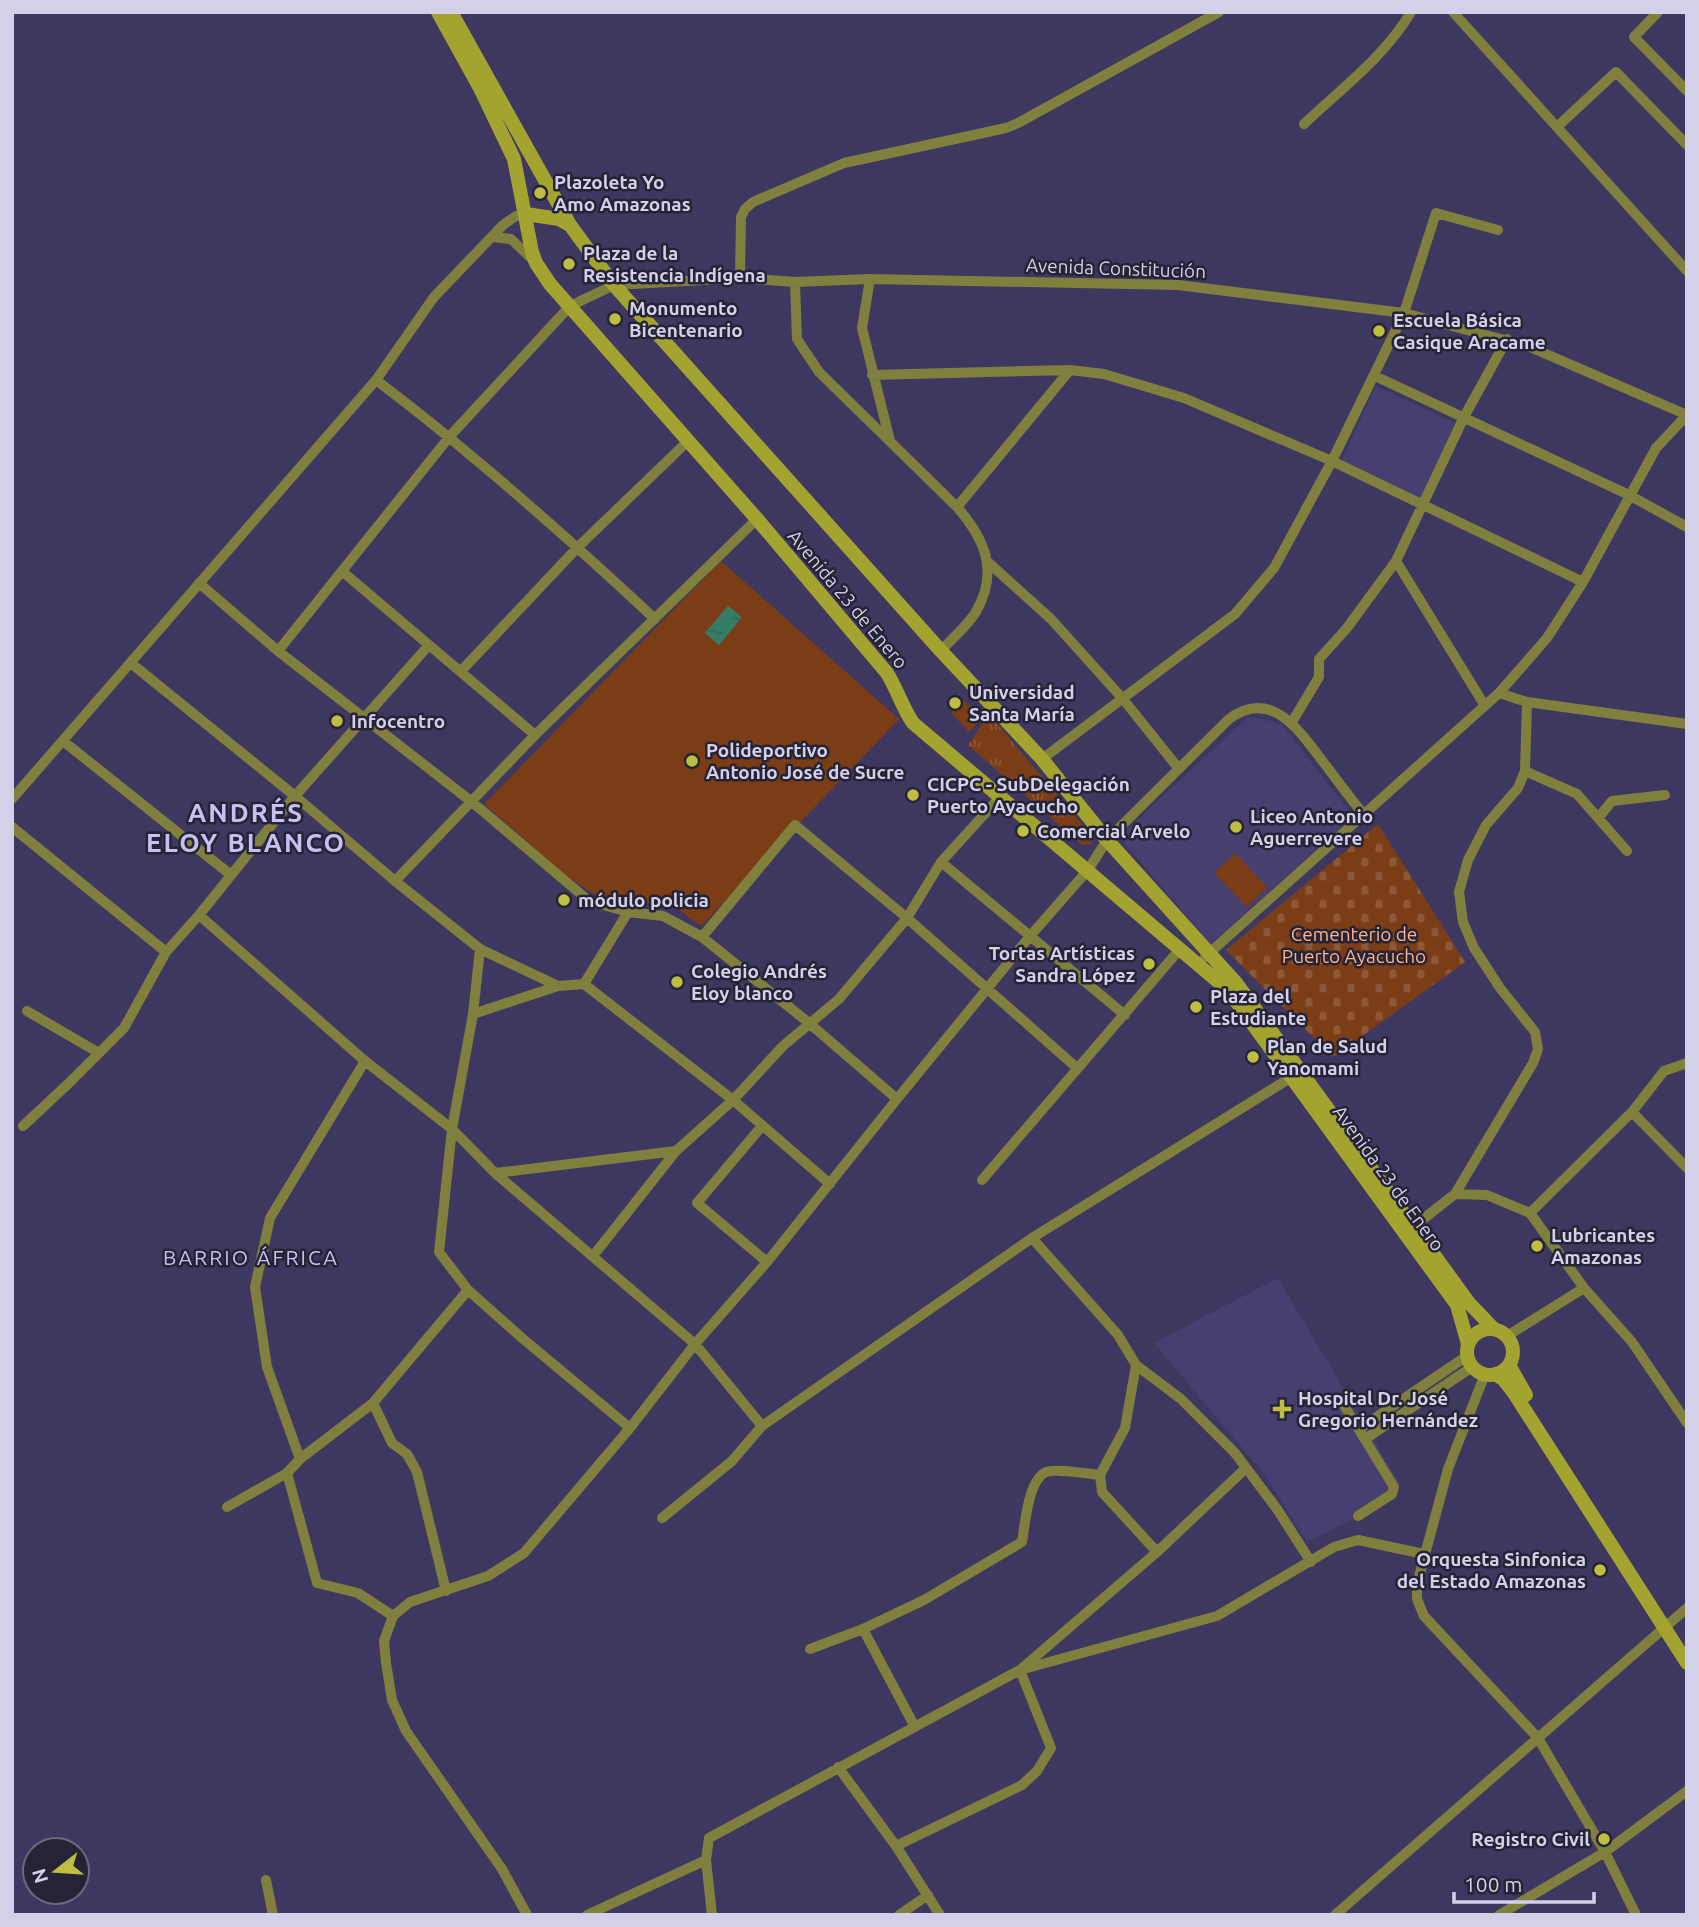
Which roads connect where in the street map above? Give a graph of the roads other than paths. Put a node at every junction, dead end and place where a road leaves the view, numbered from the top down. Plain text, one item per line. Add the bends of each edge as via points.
1 (438, 12) edge
2 (451, 12) edge
3 (1411, 12) edge
4 (1454, 12) edge
5 (1658, 12) edge
6 (1214, 13) edge
7 (1687, 91) edge
8 (1304, 124) dead end
9 (1558, 126) junction
10 (1687, 145) edge
11 (526, 214) junction
12 (548, 217) junction
13 (570, 225) junction
14 (1498, 230) dead end
15 (492, 237) junction
16 (530, 240) junction
17 (536, 263) junction
18 (1687, 271) edge
19 (740, 278) junction
20 (870, 279) junction
21 (795, 282) junction
22 (614, 285) junction
23 (570, 306) junction
24 (1404, 313) junction
25 (1507, 339) junction
26 (1070, 370) junction
27 (872, 375) junction
28 (1375, 376) junction
29 (376, 380) junction
30 (1687, 415) edge
31 (1464, 417) junction
32 (450, 436) junction
33 (688, 441) junction
34 (890, 442) junction
35 (1332, 461) junction
36 (1629, 495) junction
37 (1422, 503) junction
38 (957, 507) junction
39 (757, 519) junction
40 (1687, 527) edge
41 (578, 547) junction
42 (1396, 561) junction
43 (989, 564) junction
44 (343, 572) junction
45 (1583, 582) junction
46 (199, 583) junction
47 (655, 619) junction
48 (429, 645) junction
49 (941, 650) junction
50 (278, 651) junction
51 (132, 664) junction
52 (462, 670) junction
53 (1499, 694) junction
54 (1123, 699) junction
55 (1527, 702) junction
56 (1485, 706) junction
57 (363, 718) junction
58 (1292, 722) junction
59 (1687, 724) edge
60 (535, 735) junction
61 (63, 741) junction
62 (1042, 759) junction
63 (1179, 769) junction
64 (1525, 771) junction
65 (1665, 795) dead end
66 (295, 796) junction
67 (1000, 797) junction
68 (12, 799) edge
69 (472, 802) junction
70 (1364, 815) junction
71 (1599, 817) junction
72 (12, 827) edge
73 (1107, 840) junction
74 (1628, 850) dead end
75 (941, 862) junction
76 (1088, 870) junction
77 (231, 875) junction
78 (394, 881) junction
79 (628, 912) junction
80 (199, 915) junction
81 (907, 918) junction
82 (1031, 935) junction
83 (702, 937) junction
84 (480, 949) junction
85 (1180, 950) junction
86 (166, 952) junction
87 (1203, 958) junction
88 (584, 984) junction
89 (558, 986) junction
90 (988, 991) junction
91 (27, 1012) dead end
92 (472, 1014) junction
93 (1125, 1015) junction
94 (809, 1023) junction
95 (99, 1053) junction
96 (365, 1061) junction
97 (1687, 1063) edge
98 (1077, 1068) junction
99 (1297, 1074) junction
100 (897, 1099) junction
101 (733, 1100) junction
102 (1632, 1112) junction
103 (23, 1126) dead end
104 (762, 1126) junction
105 (452, 1129) junction
106 (676, 1150) junction
107 (1687, 1168) edge
108 (495, 1173) junction
109 (982, 1180) dead end
110 (830, 1184) junction
111 (1455, 1194) junction
112 (1530, 1213) junction
113 (1413, 1227) junction
114 (1032, 1238) junction
115 (593, 1256) junction
116 (767, 1262) junction
117 (1584, 1288) junction
118 (468, 1290) junction
119 (1500, 1332) junction
120 (695, 1344) junction
121 (1477, 1363) junction
122 (1136, 1365) junction
123 (1509, 1365) junction
124 (373, 1403) junction
125 (1345, 1407) dead end
126 (1687, 1423) edge
127 (762, 1426) junction
128 (630, 1428) junction
129 (1359, 1429) junction
130 (1365, 1439) junction
131 (300, 1459) junction
132 (1246, 1468) junction
133 (287, 1473) junction
134 (1100, 1475) junction
135 (227, 1507) dead end
136 (1358, 1516) dead end
137 (662, 1517) dead end
138 (1157, 1552) junction
139 (1424, 1554) junction
140 (1311, 1562) junction
141 (446, 1591) junction
142 (1687, 1608) edge
143 (393, 1616) junction
144 (1666, 1626) junction
145 (863, 1629) junction
146 (810, 1649) dead end
147 (1687, 1651) edge
148 (1687, 1663) edge
149 (1020, 1670) junction
150 (915, 1727) junction
151 (1538, 1738) junction
152 (838, 1767) junction
153 (1687, 1791) edge
154 (897, 1846) junction
155 (1605, 1852) junction
156 (706, 1860) junction
157 (266, 1880) dead end
158 (928, 1895) junction
159 (273, 1915) edge
160 (527, 1915) edge
161 (587, 1915) edge
162 (712, 1915) edge
163 (899, 1915) edge
164 (940, 1915) edge
165 (1335, 1915) edge
166 (1499, 1915) edge
167 (1636, 1915) edge

1 - 11 main road, Avenida 23 de Enero via 513,159
2 - 13 main road, Avenida 23 de Enero
3 - 8 street via 1370,63
4 - 9 street
5 - 7 street via 1634,37
6 - 19 street via 1006,128 844,163 753,202 741,218
9 - 10 street via 1616,72
9 - 18 street
11 - 12 main road
11 - 15 street via 510,220
11 - 16 main road, Avenida 23 de Enero
12 - 13 main road
12 - 16 main road via 533,225
13 - 22 main road, Avenida 23 de Enero
14 - 24 street via 1436,214
15 - 17 street via 511,239
15 - 29 street via 434,297
16 - 17 main road, Avenida 23 de Enero
17 - 23 main road, Avenida 23 de Enero
19 - 21 street, Avenida Constitución
19 - 22 street, Avenida Constitución
20 - 21 street, Avenida Constitución
20 - 24 street, Avenida Constitución via 1178,285
20 - 27 street via 862,328
21 - 34 street via 797,339 819,372
22 - 23 street, Avenida Constitución
22 - 49 main road, Avenida 23 de Enero
23 - 32 street
23 - 33 main road, Avenida 23 de Enero
24 - 25 street, Avenida Constitución
24 - 28 street
25 - 30 street, Avenida Constitución
25 - 31 street
26 - 27 street
26 - 35 street via 1104,374 1184,398
26 - 38 street
27 - 34 street
28 - 31 street
28 - 35 street
29 - 32 street
29 - 46 street
30 - 36 street via 1656,448
31 - 36 street
31 - 37 street
32 - 41 street
32 - 44 street
33 - 39 main road, Avenida 23 de Enero
33 - 41 street
34 - 38 street
35 - 37 street
35 - 54 street via 1274,568 1248,600
36 - 40 street
36 - 45 street
37 - 42 street
37 - 45 street
38 - 43 street via 981,542
39 - 47 street
39 - 67 main road, Avenida 23 de Enero via 887,673 913,723
41 - 47 street
41 - 52 street
42 - 56 street
42 - 58 street via 1319,659 1319,677
43 - 49 street via 977,611
43 - 54 street via 1051,619
44 - 48 street
44 - 50 street
45 - 53 street via 1547,638
46 - 50 street
46 - 51 street
47 - 60 street
48 - 52 street
48 - 57 street
49 - 62 main road, Avenida 23 de Enero
50 - 57 street
51 - 61 street
51 - 66 street
52 - 60 street
53 - 55 street
53 - 56 street
54 - 62 street
54 - 63 street
55 - 59 street
55 - 64 street
56 - 70 street
57 - 66 street
57 - 69 street
58 - 63 street via 1261,708 1240,711
58 - 70 street
60 - 69 street
61 - 68 street
61 - 77 street
62 - 73 main road, Avenida 23 de Enero
63 - 73 street
64 - 71 street via 1577,794
64 - 111 street via 1518,788 1486,825 1468,860 1459,892 1463,922 1474,948 1535,1032 1538,1049
65 - 71 street via 1612,801
66 - 77 street
66 - 78 street
67 - 75 street
67 - 76 main road, Avenida 23 de Enero
69 - 78 street
69 - 79 street via 589,901
70 - 87 street
71 - 74 street
72 - 86 street
73 - 76 street
73 - 87 main road, Avenida 23 de Enero
75 - 81 street
75 - 82 street
76 - 82 street
76 - 85 main road, Avenida 23 de Enero
77 - 80 street
78 - 84 street
79 - 83 street via 663,916
79 - 88 street
80 - 86 street
80 - 96 street
81 - 83 street via 795,825
81 - 90 street
81 - 94 street via 839,999
82 - 90 street
82 - 93 street
83 - 94 street
84 - 89 street
84 - 92 street
85 - 87 main road, Avenida 23 de Enero
85 - 93 street
86 - 95 street via 124,1028
87 - 99 main road, Avenida 23 de Enero
88 - 89 street
88 - 101 street
89 - 92 street
90 - 98 street
90 - 100 street
91 - 95 street
92 - 105 street
93 - 98 street
94 - 100 street
94 - 101 street
95 - 103 street
96 - 105 street
96 - 131 street via 270,1218 255,1287 267,1367
97 - 102 street via 1664,1071
98 - 109 street
99 - 113 main road, Avenida 23 de Enero
99 - 114 street
99 - 121 main road, Avenida 23 de Enero via 1457,1305
100 - 110 street
101 - 104 street
101 - 106 street
102 - 107 street
102 - 112 street
104 - 110 street
104 - 116 street via 697,1203
105 - 108 street
105 - 118 street via 439,1252
106 - 108 street
106 - 115 street
108 - 115 street
110 - 116 street
111 - 112 street via 1486,1195
111 - 113 street
112 - 117 street
113 - 119 main road, Avenida 23 de Enero via 1469,1303
114 - 122 street via 1118,1335
114 - 127 street
115 - 120 street
116 - 120 street
117 - 119 street
117 - 126 street via 1632,1342
118 - 124 street
118 - 128 street
119 - 121 main road via 1475,1333
119 - 123 main road, Avenida 23 de Enero via 1513,1350
120 - 127 street
120 - 128 street
121 - 123 main road
121 - 129 street
121 - 130 street
121 - 139 street
121 - 144 main road, Avenida 23 de Enero via 1514,1392
122 - 132 street via 1181,1399
122 - 134 street via 1125,1428
123 - 144 main road, Avenida 23 de Enero
124 - 131 street
124 - 141 street via 392,1443 407,1454 417,1472
125 - 129 street
127 - 137 street via 732,1461
128 - 141 street via 524,1553 488,1576
129 - 130 street
130 - 136 street via 1394,1488 1392,1494
131 - 133 street
132 - 138 street
132 - 140 street
133 - 135 street
133 - 143 street via 317,1583 358,1593
134 - 138 street via 1102,1492
134 - 145 street via 1048,1471 1037,1478 1022,1542 924,1600
138 - 149 street
139 - 140 street via 1358,1540 1334,1547
139 - 151 street via 1417,1584 1424,1615
140 - 149 street via 1217,1616
141 - 143 street via 410,1602
142 - 144 street
143 - 160 street via 384,1641 392,1700 401,1721 502,1869
144 - 147 main road, Avenida 23 de Enero
144 - 148 main road, Avenida 23 de Enero
144 - 151 street
145 - 146 street
145 - 150 street
149 - 150 street
149 - 154 street via 1051,1748 1046,1758 1022,1785
150 - 152 street
151 - 155 street
151 - 165 street
152 - 154 street
152 - 156 street via 709,1838
153 - 155 street
154 - 158 street
155 - 166 street
155 - 167 street
156 - 161 street
156 - 162 street
157 - 159 street
158 - 163 street
158 - 164 street

